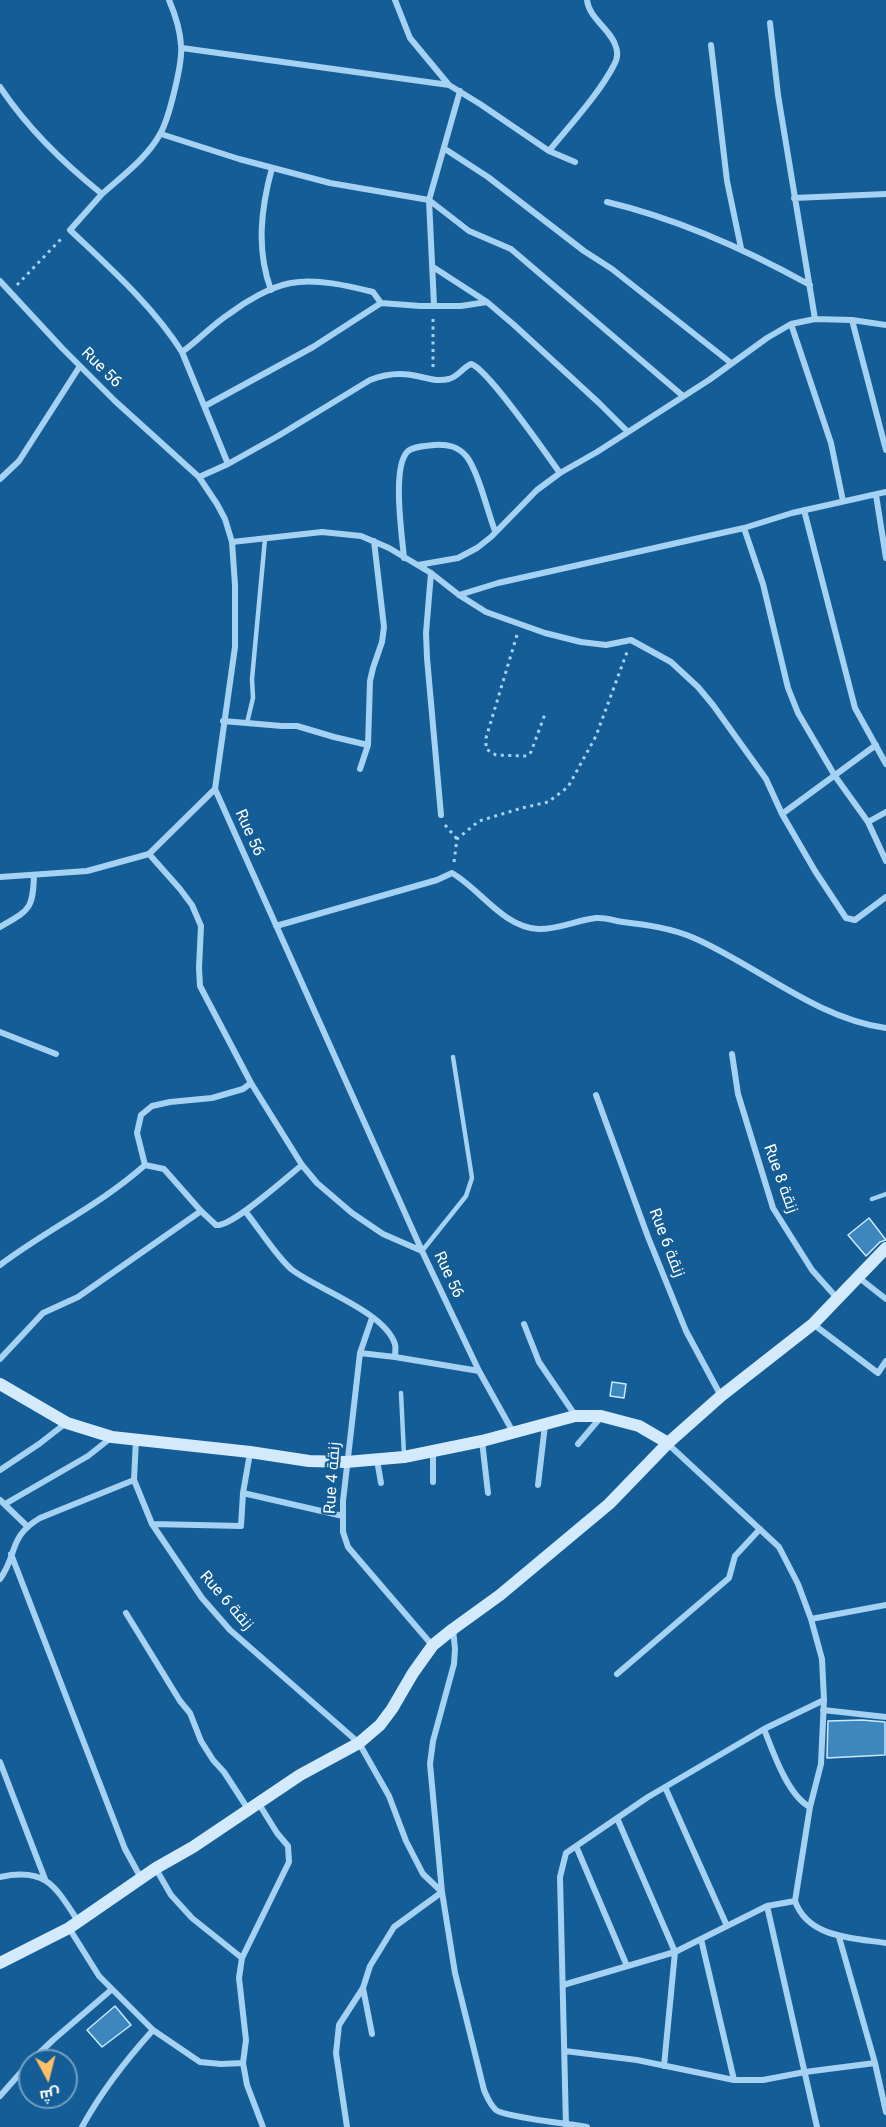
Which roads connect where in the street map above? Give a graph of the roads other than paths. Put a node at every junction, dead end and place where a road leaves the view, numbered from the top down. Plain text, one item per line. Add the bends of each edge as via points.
1 (169, 0) edge
2 (394, 0) edge
3 (587, 0) edge
4 (770, 23) dead end
5 (711, 45) dead end
6 (182, 48) junction
7 (449, 85) junction
8 (0, 87) edge
9 (460, 91) junction
10 (161, 134) junction
11 (445, 148) junction
12 (549, 151) junction
13 (575, 162) dead end
14 (273, 168) junction
15 (102, 194) junction
16 (886, 194) edge
17 (794, 198) junction
18 (429, 200) junction
19 (607, 202) dead end
20 (741, 248) junction
21 (433, 267) junction
22 (0, 282) edge
23 (810, 285) junction
24 (271, 290) junction
25 (381, 303) junction
26 (487, 303) junction
27 (434, 305) junction
28 (814, 319) junction
29 (852, 320) junction
30 (791, 324) junction
31 (886, 325) edge
32 (182, 352) junction
33 (731, 363) junction
34 (80, 366) junction
35 (683, 396) junction
36 (205, 406) junction
37 (627, 431) junction
38 (886, 450) edge
39 (228, 464) junction
40 (560, 473) junction
41 (199, 477) junction
42 (0, 479) edge
43 (886, 492) edge
44 (876, 495) junction
45 (843, 501) junction
46 (804, 510) junction
47 (744, 528) junction
48 (495, 531) junction
49 (265, 539) junction
50 (374, 541) junction
51 (232, 542) junction
52 (404, 558) junction
53 (886, 558) edge
54 (417, 565) junction
55 (431, 573) junction
56 (459, 595) junction
57 (223, 721) junction
58 (247, 723) junction
59 (368, 745) junction
60 (876, 745) junction
61 (886, 764) edge
62 (360, 770) dead end
63 (835, 776) junction
64 (214, 789) junction
65 (886, 812) edge
66 (782, 814) junction
67 (441, 815) road end
68 (868, 822) junction
69 (148, 855) junction
70 (886, 861) edge
71 (34, 875) junction
72 (0, 877) edge
73 (886, 897) edge
74 (276, 926) junction
75 (0, 927) edge
76 (886, 1028) edge
77 (0, 1032) edge
78 (56, 1054) dead end
79 (732, 1054) dead end
80 (453, 1056) dead end
81 (251, 1083) junction
82 (597, 1095) dead end
83 (145, 1165) junction
84 (302, 1165) junction
85 (886, 1194) edge
86 (872, 1199) dead end
87 (201, 1211) junction
88 (245, 1211) junction
89 (422, 1251) junction
90 (885, 1251) edge
91 (0, 1265) edge
92 (857, 1276) junction
93 (837, 1298) junction
94 (886, 1299) edge
95 (372, 1318) junction
96 (524, 1324) dead end
97 (813, 1324) junction
98 (360, 1353) junction
99 (395, 1358) junction
100 (0, 1359) edge
101 (886, 1361) edge
102 (479, 1371) junction
103 (2, 1388) edge
104 (401, 1393) dead end
105 (721, 1396) junction
106 (575, 1416) junction
107 (601, 1416) junction
108 (67, 1423) junction
109 (545, 1425) junction
110 (513, 1432) junction
111 (112, 1437) junction
112 (136, 1439) junction
113 (482, 1441) junction
114 (668, 1443) junction
115 (578, 1444) dead end
116 (433, 1451) junction
117 (250, 1452) junction
118 (404, 1457) junction
119 (377, 1460) junction
120 (346, 1462) junction
121 (0, 1470) edge
122 (134, 1480) junction
123 (433, 1482) dead end
124 (381, 1483) dead end
125 (538, 1485) dead end
126 (243, 1493) junction
127 (488, 1493) dead end
128 (3, 1502) edge
129 (343, 1516) junction
130 (152, 1524) junction
131 (27, 1526) junction
132 (759, 1529) junction
133 (11, 1554) junction
134 (0, 1579) edge
135 (886, 1605) edge
136 (126, 1613) dead end
137 (811, 1619) junction
138 (453, 1629) junction
139 (433, 1646) junction
140 (617, 1674) dead end
141 (824, 1700) junction
142 (823, 1710) junction
143 (886, 1718) edge
144 (764, 1729) junction
145 (359, 1743) junction
146 (0, 1762) edge
147 (665, 1787) junction
148 (254, 1807) junction
149 (810, 1807) junction
150 (617, 1818) junction
151 (576, 1846) junction
152 (156, 1868) junction
153 (0, 1877) edge
154 (141, 1878) junction
155 (45, 1879) junction
156 (442, 1892) junction
157 (795, 1901) junction
158 (767, 1906) junction
159 (74, 1924) junction
160 (727, 1926) junction
161 (839, 1936) junction
162 (701, 1939) junction
163 (886, 1943) edge
164 (675, 1952) junction
165 (242, 1958) junction
166 (0, 1963) edge
167 (627, 1966) junction
168 (563, 1985) junction
169 (363, 1988) junction
170 (111, 1990) junction
171 (153, 2030) junction
172 (372, 2034) dead end
173 (45, 2049) edge
174 (565, 2050) junction
175 (243, 2063) junction
176 (875, 2063) junction
177 (664, 2066) junction
178 (805, 2072) junction
179 (18, 2076) edge
180 (735, 2080) junction
181 (0, 2096) edge
182 (886, 2112) edge
183 (566, 2125) edge
184 (82, 2127) edge
185 (263, 2127) edge
186 (347, 2127) edge
187 (587, 2127) edge
188 (817, 2127) edge

1 - 6 street
2 - 7 street via 410,38
3 - 12 street via 614,42 616,60 603,83
4 - 17 street
5 - 20 street via 727,181
6 - 7 street
6 - 10 street
7 - 9 street
8 - 15 street via 39,138
9 - 11 street
9 - 12 street
10 - 14 street
10 - 15 street
11 - 18 street
11 - 33 street via 612,269
12 - 13 street
14 - 18 street via 330,183
14 - 24 street via 263,206 261,244
15 - 32 street via 70,230 152,311
16 - 17 street
17 - 23 street
18 - 21 street
18 - 35 street via 469,231 512,249
19 - 20 street via 684,224
20 - 23 street
21 - 26 street
21 - 27 street
22 - 34 street, Rue 56
23 - 28 street
24 - 25 street via 292,282 322,283 374,292
24 - 32 street via 228,314
25 - 27 street
25 - 36 street via 313,347
26 - 27 street
26 - 37 street
28 - 29 street
28 - 30 street
29 - 31 street
29 - 38 street
30 - 33 street
30 - 45 street via 831,443
32 - 36 street
33 - 35 street
34 - 41 street, Rue 56
34 - 42 street via 19,461
35 - 37 street
36 - 39 street
37 - 40 street
39 - 40 street via 370,380 385,374 402,374 433,381 457,376 469,364 479,367
39 - 41 street
40 - 48 street
41 - 51 street, Rue 56 via 225,519
43 - 44 street
44 - 45 street
44 - 53 street
45 - 46 street
46 - 47 street
46 - 60 street via 855,708
47 - 56 street via 582,563
47 - 63 street via 763,584 788,688
48 - 52 street via 465,455 451,446 414,448 404,456 400,477
48 - 54 street via 484,543 458,558
49 - 50 street via 342,532
49 - 51 street
49 - 58 lane via 253,698
50 - 52 street
50 - 59 street via 384,627 370,681
51 - 57 street, Rue 56 via 234,647
52 - 54 street
54 - 55 street
55 - 56 street
55 - 67 street via 426,650
56 - 66 street via 486,612 563,638 606,645 631,640 671,662 713,705 765,779
57 - 58 street
57 - 64 street, Rue 56
58 - 59 street via 297,726
59 - 62 street
60 - 61 street
60 - 63 street
63 - 66 street
63 - 68 street
64 - 69 street
64 - 74 street, Rue 56
65 - 68 street
66 - 73 street via 846,918 855,920
68 - 70 street
69 - 71 street via 87,871
69 - 81 street via 192,905 201,926 200,986
71 - 72 street
71 - 75 street via 28,909
74 - 76 street via 452,873 467,881 498,912 521,924 538,929 598,918 653,924 693,937 829,1009 867,1025
74 - 89 street, Rue 56
77 - 78 street
79 - 93 street, Rue 8 زنقة via 738,1094 773,1208 812,1270
80 - 89 lane via 472,1178 466,1197
81 - 83 street via 212,1098 152,1106 141,1115 137,1133
81 - 84 street
82 - 105 street, Rue 6 زنقة via 686,1331
83 - 87 street via 164,1169
83 - 91 street via 109,1195
84 - 88 street
84 - 89 street via 352,1213 383,1234
85 - 86 lane
87 - 88 street via 220,1226
87 - 100 street via 78,1297 43,1313
88 - 95 street via 289,1267
89 - 102 street, Rue 56
90 - 92 street
92 - 93 street
92 - 94 street
93 - 97 street
95 - 98 street, Rue 4 زنقة
95 - 99 street via 396,1345
96 - 106 street via 539,1362
97 - 101 street via 878,1373
97 - 105 street
98 - 99 street
98 - 120 street, Rue 4 زنقة
99 - 102 street
102 - 110 street, Rue 56
103 - 108 street
104 - 118 lane
105 - 114 street
106 - 107 street
106 - 109 street
107 - 114 street via 639,1426
107 - 115 street
108 - 111 street
108 - 121 street
109 - 110 street
109 - 125 street
110 - 113 street
111 - 112 street
111 - 128 street via 88,1456
112 - 117 street
112 - 122 street, Rue 6 زنقة
113 - 116 street
113 - 127 street
114 - 132 street
114 - 138 street via 609,1504
116 - 118 street
116 - 123 street
117 - 120 street
117 - 126 street
118 - 119 street
119 - 120 street
119 - 124 street
120 - 129 street, Rue 4 زنقة
122 - 130 street, Rue 6 زنقة
122 - 131 street
126 - 129 street
126 - 130 street via 241,1526
128 - 131 street
129 - 139 street, Rue 4 زنقة via 348,1547
130 - 145 street, Rue 6 زنقة via 202,1598 230,1630
131 - 133 street
132 - 137 street via 779,1547
132 - 140 street via 735,1556 729,1578
133 - 134 street
133 - 154 street via 125,1849
135 - 137 street
136 - 148 street via 190,1713 213,1760
137 - 141 street via 822,1659
138 - 139 street
138 - 156 street via 454,1664 430,1764
139 - 145 street via 380,1725
141 - 142 street
141 - 144 street
142 - 143 street
142 - 149 street via 821,1764
144 - 147 street
144 - 149 street via 800,1802
145 - 148 street via 300,1775
145 - 156 street via 423,1874
146 - 155 street
147 - 150 street
147 - 160 street
148 - 152 street
148 - 165 street via 288,1846 289,1862
149 - 157 street
150 - 151 street
150 - 164 street
151 - 167 street
151 - 168 street via 566,1853 560,1877
152 - 154 street
152 - 165 street via 171,1895 192,1918
153 - 155 street via 33,1874
154 - 159 street
155 - 159 street via 56,1890
156 - 169 street via 394,1928 370,1966
156 - 183 street via 455,1973 489,2103 498,2112
157 - 158 street
157 - 161 street via 799,1913 811,1925
158 - 160 street
158 - 178 street
159 - 166 street
159 - 170 street via 87,1959
160 - 162 street
161 - 163 street
161 - 176 street
162 - 164 street
162 - 180 street
164 - 167 street
164 - 177 street
165 - 175 street via 239,1978 246,2040
167 - 168 street
168 - 174 street
169 - 172 street
169 - 186 street via 339,2025 336,2053
170 - 171 street
170 - 173 street
171 - 175 street via 200,2062
171 - 184 street via 95,2103
174 - 177 street
174 - 183 street
175 - 185 street
176 - 178 street
176 - 182 street
177 - 180 street
178 - 180 street via 763,2080
178 - 188 street
179 - 181 street
183 - 187 street

